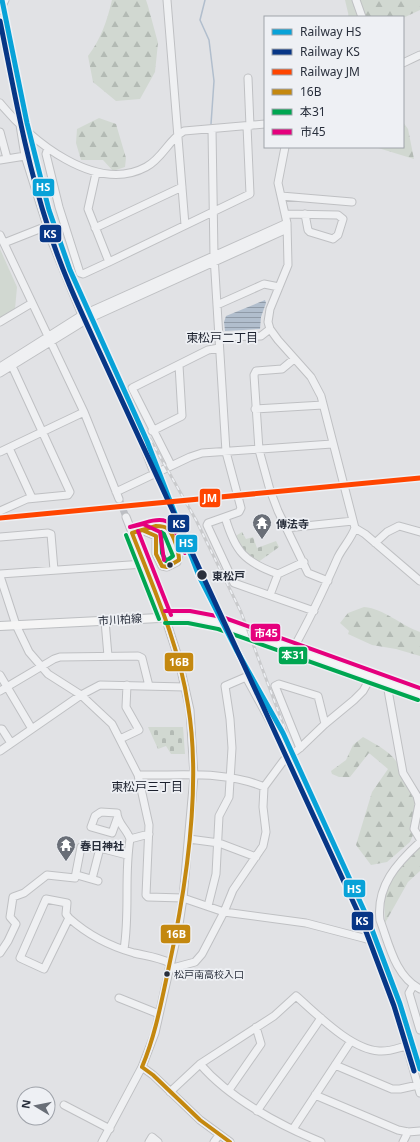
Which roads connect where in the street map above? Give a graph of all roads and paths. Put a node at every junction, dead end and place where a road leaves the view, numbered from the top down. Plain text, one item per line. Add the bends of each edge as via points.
1 (5, 0) edge
2 (167, 0) edge
3 (356, 0) edge
4 (0, 10) edge
5 (362, 16) edge
6 (420, 55) edge
7 (404, 63) edge
8 (248, 78) dead end
9 (0, 103) edge
10 (264, 124) edge
11 (20, 125) junction
12 (248, 126) junction
13 (212, 129) junction
14 (0, 132) edge
15 (178, 134) junction
16 (48, 148) junction
17 (285, 148) edge
18 (25, 156) junction
19 (4, 159) edge
20 (96, 173) junction
21 (182, 187) junction
22 (281, 196) junction
23 (352, 202) dead end
24 (213, 213) junction
25 (285, 214) junction
26 (305, 214) junction
27 (185, 225) junction
28 (47, 226) junction
29 (287, 226) junction
30 (95, 228) junction
31 (0, 235) edge
32 (4, 243) junction
33 (214, 259) junction
34 (109, 262) junction
35 (279, 287) junction
36 (32, 303) junction
37 (217, 305) junction
38 (84, 317) junction
39 (0, 322) edge
40 (270, 330) junction
41 (218, 337) junction
42 (49, 338) junction
43 (219, 348) junction
44 (294, 360) junction
45 (179, 365) junction
46 (12, 366) junction
47 (0, 367) edge
48 (0, 373) edge
49 (324, 405) junction
50 (255, 409) junction
51 (84, 412) junction
52 (152, 431) junction
53 (42, 432) junction
54 (332, 444) junction
55 (9, 448) junction
56 (259, 450) junction
57 (0, 452) edge
58 (226, 452) junction
59 (171, 465) junction
60 (154, 474) junction
61 (116, 492) junction
62 (32, 498) junction
63 (119, 499) tunnel mouth
64 (0, 511) edge
65 (126, 517) tunnel mouth
66 (225, 517) junction
67 (354, 524) junction
68 (163, 526) junction
69 (286, 528) junction
70 (142, 530) junction
71 (420, 532) edge
72 (132, 533) junction
73 (156, 536) junction
74 (0, 537) edge
75 (375, 543) junction
76 (304, 562) junction
77 (144, 564) junction
78 (54, 570) junction
79 (278, 574) junction
80 (0, 575) edge
81 (420, 581) edge
82 (328, 582) junction
83 (270, 594) junction
84 (314, 611) junction
85 (165, 617) junction
86 (105, 620) junction
87 (16, 625) junction
88 (0, 626) edge
89 (293, 650) junction
90 (108, 656) junction
91 (41, 667) junction
92 (0, 675) edge
93 (371, 677) junction
94 (388, 683) junction
95 (128, 685) junction
96 (7, 686) junction
97 (149, 686) junction
98 (186, 687) junction
99 (0, 691) edge
100 (420, 694) edge
101 (81, 695) junction
102 (325, 724) junction
103 (0, 729) edge
104 (32, 729) junction
105 (120, 739) junction
106 (11, 744) junction
107 (300, 748) junction
108 (0, 751) edge
109 (288, 756) junction
110 (138, 775) junction
111 (194, 776) junction
112 (230, 776) junction
113 (264, 787) junction
114 (117, 819) dead end
115 (149, 834) junction
116 (130, 839) junction
117 (189, 839) junction
118 (420, 839) edge
119 (420, 842) edge
120 (218, 843) junction
121 (100, 848) junction
122 (128, 855) junction
123 (256, 857) junction
124 (77, 875) junction
125 (183, 898) junction
126 (208, 906) junction
127 (224, 912) junction
128 (69, 918) junction
129 (124, 949) junction
130 (0, 953) edge
131 (169, 966) junction
132 (413, 986) junction
133 (420, 989) edge
134 (119, 998) dead end
135 (159, 1014) junction
136 (320, 1018) junction
137 (256, 1027) junction
138 (420, 1030) edge
139 (351, 1041) junction
140 (406, 1046) junction
141 (200, 1064) junction
142 (335, 1065) junction
143 (142, 1067) junction
144 (419, 1089) edge
145 (229, 1090) junction
146 (170, 1092) junction
147 (315, 1095) junction
148 (64, 1105) dead end
149 (257, 1111) junction
150 (110, 1129) junction
151 (292, 1129) junction
152 (420, 1131) edge
153 (408, 1132) junction
154 (219, 1135) junction
155 (312, 1140) edge
156 (102, 1142) edge
157 (149, 1142) edge
158 (158, 1142) edge
159 (214, 1142) edge
160 (230, 1142) edge
161 (321, 1142) edge
162 (403, 1142) edge

1 - 4 street
2 - 15 street
3 - 5 street
6 - 7 street
8 - 12 street
9 - 11 street
10 - 12 street
11 - 16 street
11 - 18 street
12 - 13 street
12 - 24 street via 250,194
13 - 15 street via 192,129
13 - 24 street
14 - 19 street
15 - 20 street via 157,161 131,174
15 - 21 street
16 - 20 street
16 - 34 street via 46,154 59,207 80,273
17 - 22 street via 278,183
18 - 19 street
18 - 28 street
20 - 30 street via 88,209
21 - 27 street
21 - 30 street
22 - 23 street
22 - 25 street
24 - 27 street
24 - 33 street
25 - 26 street
25 - 29 street
26 - 26 street via 338,215 343,219 338,235 333,239 310,232
27 - 34 street
28 - 32 street
28 - 38 street
29 - 33 street
29 - 35 street via 288,265
30 - 34 street
31 - 32 street
32 - 36 street
33 - 37 street
33 - 38 street
35 - 37 street via 264,284
35 - 40 street via 268,316
36 - 39 street
36 - 42 street
37 - 41 street
38 - 42 street
38 - 60 street via 142,442
40 - 41 street via 262,336
40 - 44 street
41 - 43 street
42 - 46 street
42 - 47 street
42 - 51 street
43 - 45 street via 208,350
43 - 58 street
44 - 49 street via 310,377
44 - 50 street via 282,369 256,372
45 - 52 street via 182,416
45 - 52 street via 132,388
46 - 48 street
46 - 53 street
49 - 50 street
49 - 54 street
50 - 56 street
51 - 53 street
51 - 61 street
52 - 59 street
53 - 55 street
53 - 62 street via 70,492 68,495
54 - 56 street
54 - 67 street
55 - 57 street
55 - 62 street
56 - 58 street
56 - 69 street via 270,490
58 - 59 street via 202,453
58 - 66 street via 242,508 239,512
59 - 60 street
60 - 61 street
61 - 63 street
62 - 64 street
65 - 72 street
66 - 79 street via 231,537 242,553 255,565
66 - 83 street via 208,522 207,525 234,582
67 - 69 street
67 - 75 street
67 - 82 street via 350,540 339,555
68 - 70 street via 145,527
68 - 73 street via 157,531
68 - 73 street via 170,530 179,555 177,562 167,567 160,564 156,554
69 - 76 street
70 - 72 street
70 - 73 street
71 - 75 street via 399,526 387,532
72 - 77 street
74 - 78 street via 51,534
75 - 81 street
76 - 79 street
76 - 82 street via 308,573
77 - 78 street
77 - 85 street
78 - 80 street
79 - 83 street
80 - 87 street
82 - 84 street
83 - 84 street
84 - 89 street
85 - 86 main road, 市川柏線
85 - 89 main road, 市川柏線 via 189,617 210,621
85 - 98 street
86 - 87 main road, 市川柏線
86 - 90 street
87 - 88 main road, 市川柏線
87 - 91 street via 29,652
89 - 93 main road, 市川柏線
90 - 91 street via 60,657
90 - 97 street via 142,658
91 - 96 street
91 - 101 street
92 - 96 street
93 - 94 main road, 市川柏線
93 - 102 street via 363,691
94 - 100 main road, 市川柏線
94 - 118 street via 394,732 403,773 419,804 414,829
95 - 97 street
95 - 101 street via 100,685
95 - 105 street via 126,707 139,730
96 - 99 street
96 - 104 street
97 - 98 street
98 - 111 street via 193,742
101 - 104 street
101 - 105 street via 112,724
102 - 107 street
102 - 107 street via 318,696 276,684 275,688
103 - 106 street
104 - 106 street
105 - 110 street
106 - 108 street
107 - 109 street
109 - 112 street via 246,678 225,686 232,748
109 - 113 street
110 - 111 street
110 - 115 street
111 - 112 street
111 - 117 street
112 - 113 street via 249,780
112 - 120 street via 229,797 219,816
113 - 123 street via 265,839
114 - 116 street via 128,832
115 - 116 street
115 - 125 street via 146,895
116 - 122 street
117 - 120 street
117 - 125 street
119 - 132 street via 390,876 382,889 380,901 380,920 398,967
120 - 123 street
120 - 126 street via 216,874
121 - 122 street
121 - 124 street via 82,847
121 - 124 street via 95,880
122 - 129 street via 128,924
123 - 127 street via 233,890
124 - 130 street via 75,878 47,875 24,893 13,897 10,917 16,924
125 - 126 street
125 - 131 street
126 - 127 street
127 - 131 street via 202,954 195,962
127 - 140 street via 306,923 367,939 371,942 393,997
128 - 128 street via 44,969 20,958 46,899 67,903 66,914
128 - 129 street via 92,937
129 - 131 street via 157,957
131 - 135 street
132 - 133 street
132 - 138 street via 408,993
134 - 135 street
135 - 143 street
136 - 137 street via 296,996 274,1016
136 - 139 street
136 - 149 street
137 - 141 street
137 - 145 street via 261,1044
139 - 140 street via 379,1051
139 - 142 street
140 - 144 street
141 - 145 street via 210,1076
141 - 146 street
142 - 144 street via 392,1089
142 - 147 street
143 - 146 street
143 - 150 street
145 - 149 street
146 - 154 street via 188,1111
147 - 151 street
147 - 153 street
148 - 150 street
149 - 151 street
150 - 156 street
151 - 155 street
152 - 153 street
153 - 162 street
154 - 159 street
154 - 160 street
155 - 161 street
157 - 158 street via 152,1137

